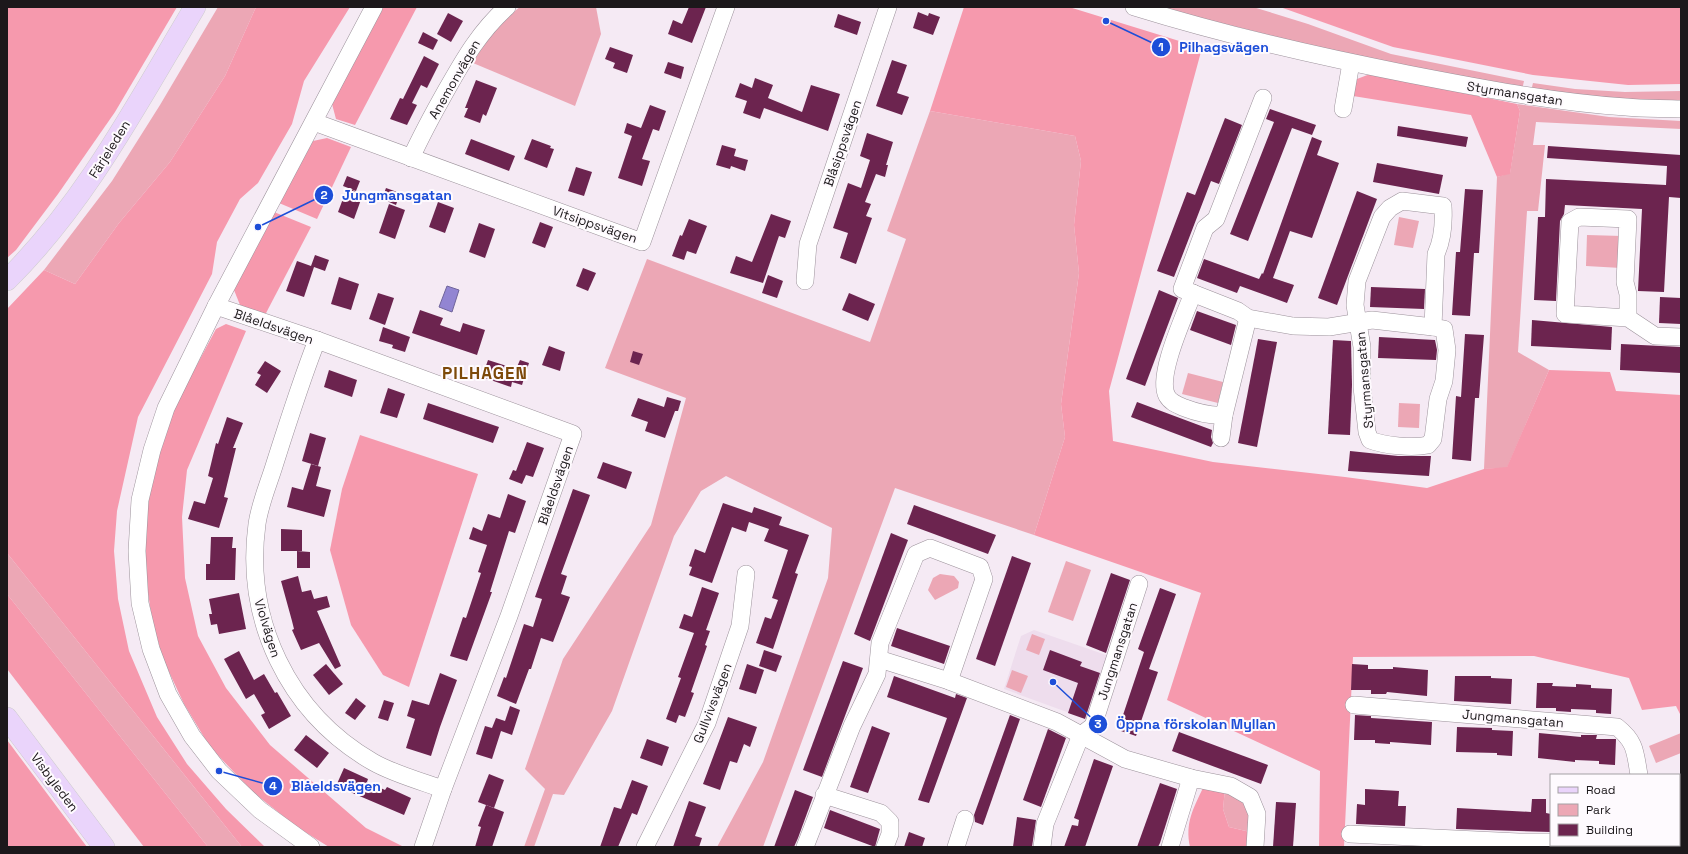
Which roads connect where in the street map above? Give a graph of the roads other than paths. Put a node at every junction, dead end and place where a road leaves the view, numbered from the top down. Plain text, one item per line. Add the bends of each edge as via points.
1 (195, 7) edge
2 (374, 7) edge
3 (507, 7) edge
4 (726, 7) edge
5 (888, 7) edge
6 (1134, 7) edge
7 (1351, 63) junction
8 (1263, 98) dead end
9 (1344, 109) dead end
10 (1681, 109) edge
11 (314, 122) junction
12 (411, 158) junction
13 (7, 280) edge
14 (804, 281) dead end
15 (1193, 293) junction
16 (216, 306) junction
17 (1248, 318) junction
18 (1628, 318) junction
19 (1359, 322) junction
20 (1433, 327) junction
21 (1681, 337) edge
22 (317, 340) junction
23 (1224, 415) junction
24 (1221, 438) dead end
25 (746, 574) dead end
26 (1139, 584) dead end
27 (879, 659) junction
28 (949, 682) junction
29 (1354, 705) dead end
30 (7, 718) edge
31 (1081, 735) junction
32 (1639, 774) edge
33 (1191, 778) junction
34 (443, 789) junction
35 (824, 795) junction
36 (965, 819) dead end
37 (1350, 834) dead end
38 (1550, 842) edge
39 (104, 847) edge
40 (311, 847) edge
41 (423, 847) edge
42 (646, 847) edge
43 (805, 847) edge
44 (885, 847) edge
45 (956, 847) edge
46 (1042, 847) edge
47 (1170, 847) edge
48 (1255, 847) edge

1 - 13 main road, Färjeleden via 98,169 63,218 28,260
2 - 11 street
3 - 12 street, Anemonvägen via 482,32 467,53
4 - 12 street, Vitsippsvägen via 642,242
5 - 14 street, Blåsippsvägen via 808,244
6 - 7 street, Styrmansgatan via 1186,24
7 - 9 street
7 - 10 street, Styrmansgatan via 1526,96 1627,108
8 - 15 street via 1216,219 1205,228 1182,289
11 - 12 street, Vitsippsvägen
11 - 16 street
15 - 17 street, Styrmansgatan via 1238,311
15 - 23 street via 1166,366 1165,390 1173,402 1190,410 1210,416
16 - 22 street, Blåeldsvägen
16 - 40 street via 166,408 152,450 140,500 137,551 140,603 151,649 168,694 192,736 219,771 260,810
17 - 19 street, Styrmansgatan via 1292,326 1329,327
17 - 23 street
18 - 18 street via 1625,282 1628,219 1579,217 1570,222 1565,314
18 - 21 street via 1655,336
19 - 20 street, Styrmansgatan via 1372,320
19 - 20 street, Styrmansgatan via 1356,305 1357,281 1382,217 1390,208 1402,202 1443,206 1444,220 1436,254
19 - 20 street, Styrmansgatan via 1367,432 1370,440 1379,444 1420,446 1428,445 1432,439 1438,399 1444,381 1446,350 1444,329
22 - 34 street, Violvägen via 300,384 257,523 254,565 261,613 278,661 290,683 322,724 374,763
22 - 34 street, Blåeldsvägen via 573,434 509,616
23 - 24 street
25 - 42 street, Gullvivsvägen via 740,626 707,723
26 - 31 street, Jungmansgatan via 1093,726
27 - 28 street
27 - 28 street via 880,643 916,554 930,548 980,567 984,579
27 - 35 street via 877,674 852,726
28 - 31 street via 1057,722
29 - 32 street, Jungmansgatan via 1617,727 1628,736 1634,748
30 - 39 main road, Visbyleden
31 - 33 street via 1125,758
31 - 46 street, Jungmansgatan via 1046,824
33 - 47 street
33 - 48 street via 1231,786 1250,797 1257,814
34 - 41 street, Blåeldsvägen
35 - 43 street
35 - 44 street via 880,813 890,822 890,834
36 - 45 street
37 - 38 street

